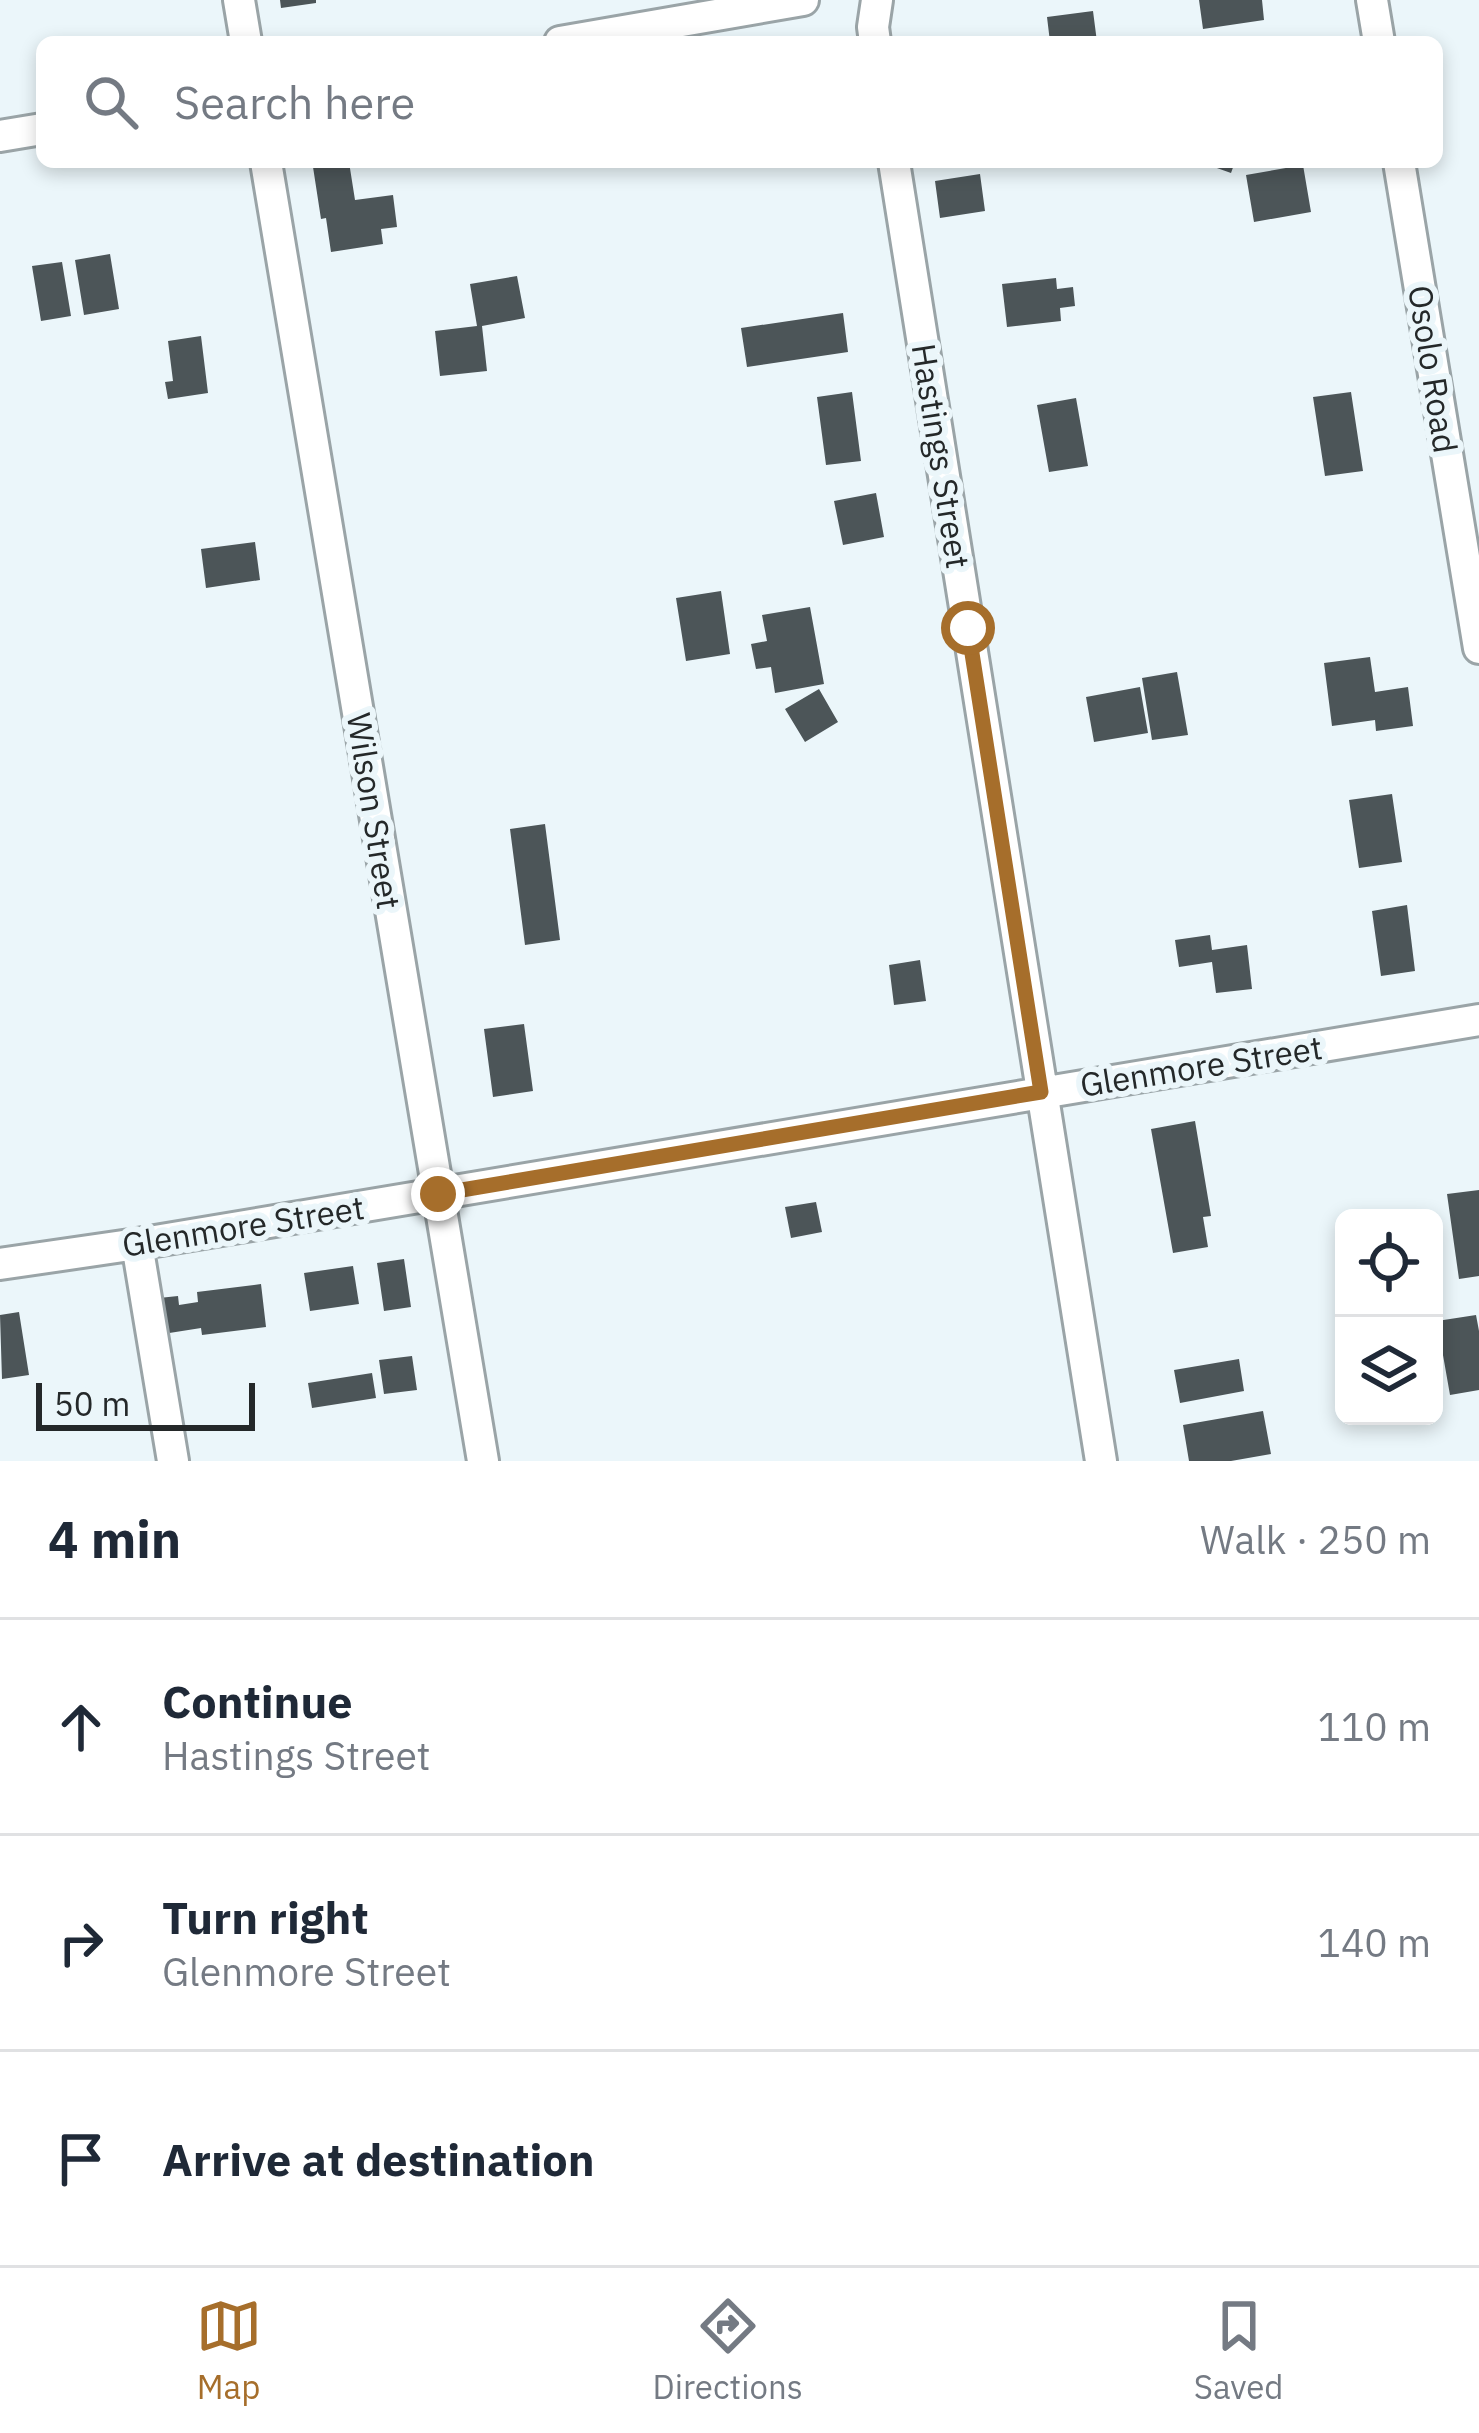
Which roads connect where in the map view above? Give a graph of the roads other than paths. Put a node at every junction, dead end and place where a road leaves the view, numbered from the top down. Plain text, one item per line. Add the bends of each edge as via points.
1 (239, 0) edge
2 (803, 0) edge
3 (877, 0) edge
4 (1372, 0) edge
5 (245, 36) edge
6 (595, 36) edge
7 (874, 36) edge
8 (1378, 36) edge
9 (36, 130) edge
10 (0, 136) edge
11 (267, 168) edge
12 (895, 168) edge
13 (1400, 168) edge
14 (1479, 648) edge
15 (1479, 1020) edge
16 (1041, 1092) junction
17 (438, 1194) junction
18 (137, 1244) junction
19 (0, 1264) edge
20 (172, 1461) edge
21 (483, 1461) edge
22 (1101, 1461) edge

1 - 5 street
2 - 6 street
3 - 7 street
4 - 8 street
9 - 10 street
11 - 17 street, Wilson Street
12 - 16 street, Hastings Street
13 - 14 street, Osolo Road
15 - 16 street, Glenmore Street
16 - 17 street, Glenmore Street
16 - 22 street, Hastings Street
17 - 18 street, Glenmore Street
17 - 21 street, Wilson Street
18 - 19 street, Glenmore Street
18 - 20 street

